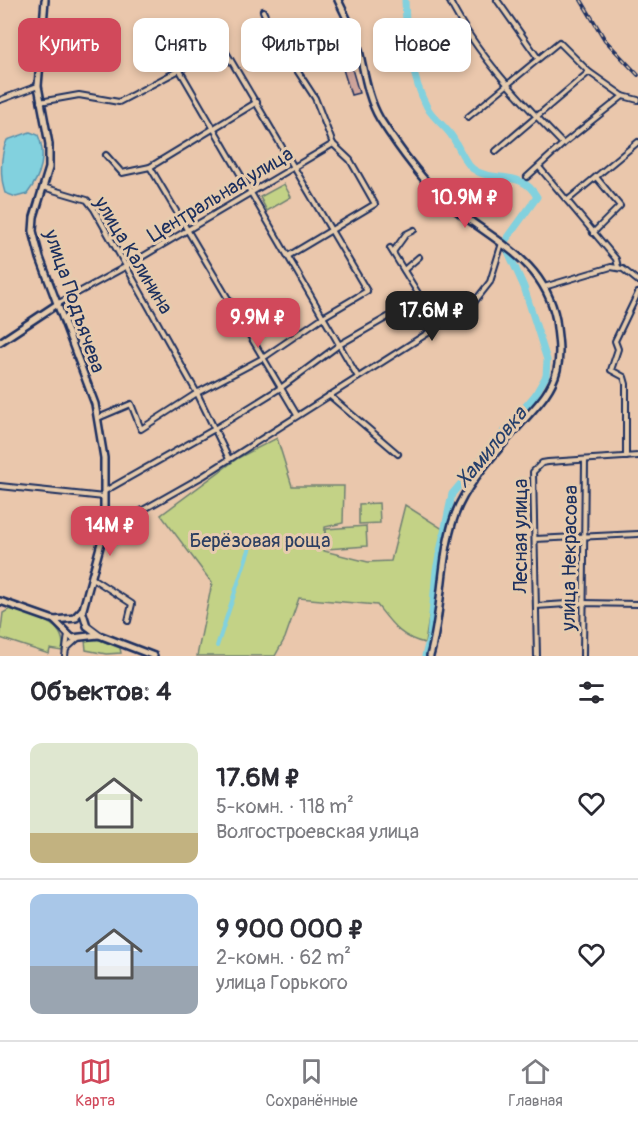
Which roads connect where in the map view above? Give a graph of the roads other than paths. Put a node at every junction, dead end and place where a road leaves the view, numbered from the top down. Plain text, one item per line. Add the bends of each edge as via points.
1 (45, 0) edge
2 (338, 0) edge
3 (449, 0) edge
4 (497, 0) edge
5 (263, 11) dead end
6 (229, 57) edge
7 (538, 58) junction
8 (174, 72) edge
9 (181, 72) edge
10 (589, 72) junction
11 (509, 85) junction
12 (38, 86) junction
13 (623, 96) junction
14 (0, 100) edge
15 (638, 100) edge
16 (39, 102) junction
17 (257, 102) junction
18 (468, 117) dead end
19 (536, 117) junction
20 (212, 129) junction
21 (638, 142) edge
22 (333, 144) junction
23 (563, 144) junction
24 (496, 151) dead end
25 (106, 155) dead end
26 (150, 166) junction
27 (539, 167) junction
28 (294, 168) junction
29 (527, 177) dead end
30 (596, 177) junction
31 (43, 187) junction
32 (251, 192) junction
33 (568, 200) junction
34 (189, 229) junction
35 (332, 230) junction
36 (414, 230) dead end
37 (593, 233) junction
38 (503, 241) junction
39 (288, 256) junction
40 (419, 257) dead end
41 (125, 267) junction
42 (618, 267) junction
43 (404, 270) junction
44 (638, 281) edge
45 (544, 286) junction
46 (638, 292) edge
47 (59, 303) junction
48 (323, 317) junction
49 (0, 342) edge
50 (339, 345) junction
51 (263, 358) junction
52 (358, 377) junction
53 (282, 387) junction
54 (197, 393) junction
55 (329, 395) junction
56 (297, 414) junction
57 (98, 418) junction
58 (213, 430) junction
59 (398, 454) dead end
60 (638, 456) edge
61 (626, 457) junction
62 (229, 459) junction
63 (585, 460) junction
64 (0, 486) edge
65 (105, 494) junction
66 (104, 532) junction
67 (638, 534) edge
68 (583, 536) junction
69 (535, 539) junction
70 (92, 578) junction
71 (0, 601) edge
72 (582, 603) junction
73 (638, 604) edge
74 (536, 606) junction
75 (82, 610) junction
76 (73, 619) junction
77 (54, 620) junction
78 (128, 621) dead end
79 (86, 624) junction
80 (67, 633) junction
81 (99, 635) junction
82 (80, 637) junction
83 (65, 650) junction
84 (65, 656) edge
85 (154, 656) edge
86 (430, 656) edge
87 (537, 656) edge
88 (582, 656) edge

1 - 12 main road, улица Подъячева
2 - 38 main road via 353,31 375,109 389,132 447,202
3 - 11 street via 461,25
4 - 7 street
5 - 22 street via 315,98
6 - 17 street
7 - 10 street via 559,42
7 - 11 street
8 - 16 street via 119,102 79,94
9 - 20 street
10 - 13 street
10 - 19 street
11 - 18 street
11 - 19 street
12 - 14 street
12 - 16 main road, улица Подъячева
13 - 15 street
13 - 23 street
16 - 31 main road, улица Подъячева via 48,144 49,168
17 - 20 street
17 - 28 street
19 - 23 street
19 - 24 street
20 - 26 street
20 - 32 street
21 - 30 street
22 - 28 street, Центральная улица
22 - 35 street via 350,160 375,204
23 - 27 street
25 - 26 street via 122,173
26 - 34 street
27 - 29 street
27 - 33 street
28 - 32 street, Центральная улица
28 - 35 street
30 - 33 street
30 - 37 street via 620,206
31 - 41 street, улица Калинина via 87,200
31 - 47 main road, улица Подъячева via 33,231
32 - 34 street, Центральная улица
32 - 39 street
33 - 37 street
34 - 41 street, Центральная улица
34 - 51 street
35 - 39 street
35 - 48 street via 367,291
36 - 43 street via 391,250
37 - 42 street via 616,259
38 - 45 main road via 523,258
38 - 52 street via 487,287 472,305
39 - 48 street
40 - 43 street
41 - 47 street, Центральная улица
41 - 54 street, улица Калинина
42 - 44 street
42 - 45 street
43 - 50 street via 421,298
45 - 86 main road via 558,336 556,373 547,393 459,506 448,545 440,615
46 - 61 street via 615,341 618,349 610,367 624,377 626,384
47 - 49 main road
47 - 57 main road, улица Подъячева
48 - 50 street
48 - 51 street
50 - 52 street
50 - 53 street
51 - 53 street
51 - 54 street
52 - 55 street
53 - 56 street
53 - 58 street
54 - 57 street via 141,429 131,404
54 - 58 street, улица Калинина
55 - 56 street
55 - 59 street
56 - 62 street
57 - 65 main road, улица Подъячева
58 - 62 street, улица Калинина
58 - 65 street
60 - 61 street, Лесная улица
61 - 63 street, Лесная улица
62 - 66 street
63 - 68 street, улица Некрасова
63 - 69 street, Лесная улица via 542,463 533,472
64 - 65 street
65 - 66 main road, улица Подъячева
66 - 70 main road, улица Подъячева
67 - 68 street
68 - 69 street
68 - 72 street, улица Некрасова
69 - 74 street, Лесная улица
70 - 75 main road, улица Подъячева
70 - 78 street via 132,604
71 - 77 main road
72 - 73 street
72 - 74 street
72 - 88 street, улица Некрасова
74 - 87 street, Лесная улица
75 - 76 main road, улица Подъячева
75 - 79 main road
76 - 77 main road
76 - 79 main road
76 - 80 main road via 67,624
77 - 80 main road
79 - 81 main road
79 - 82 main road
80 - 82 main road
80 - 83 street
81 - 82 main road
81 - 85 main road
82 - 83 street
83 - 84 street

